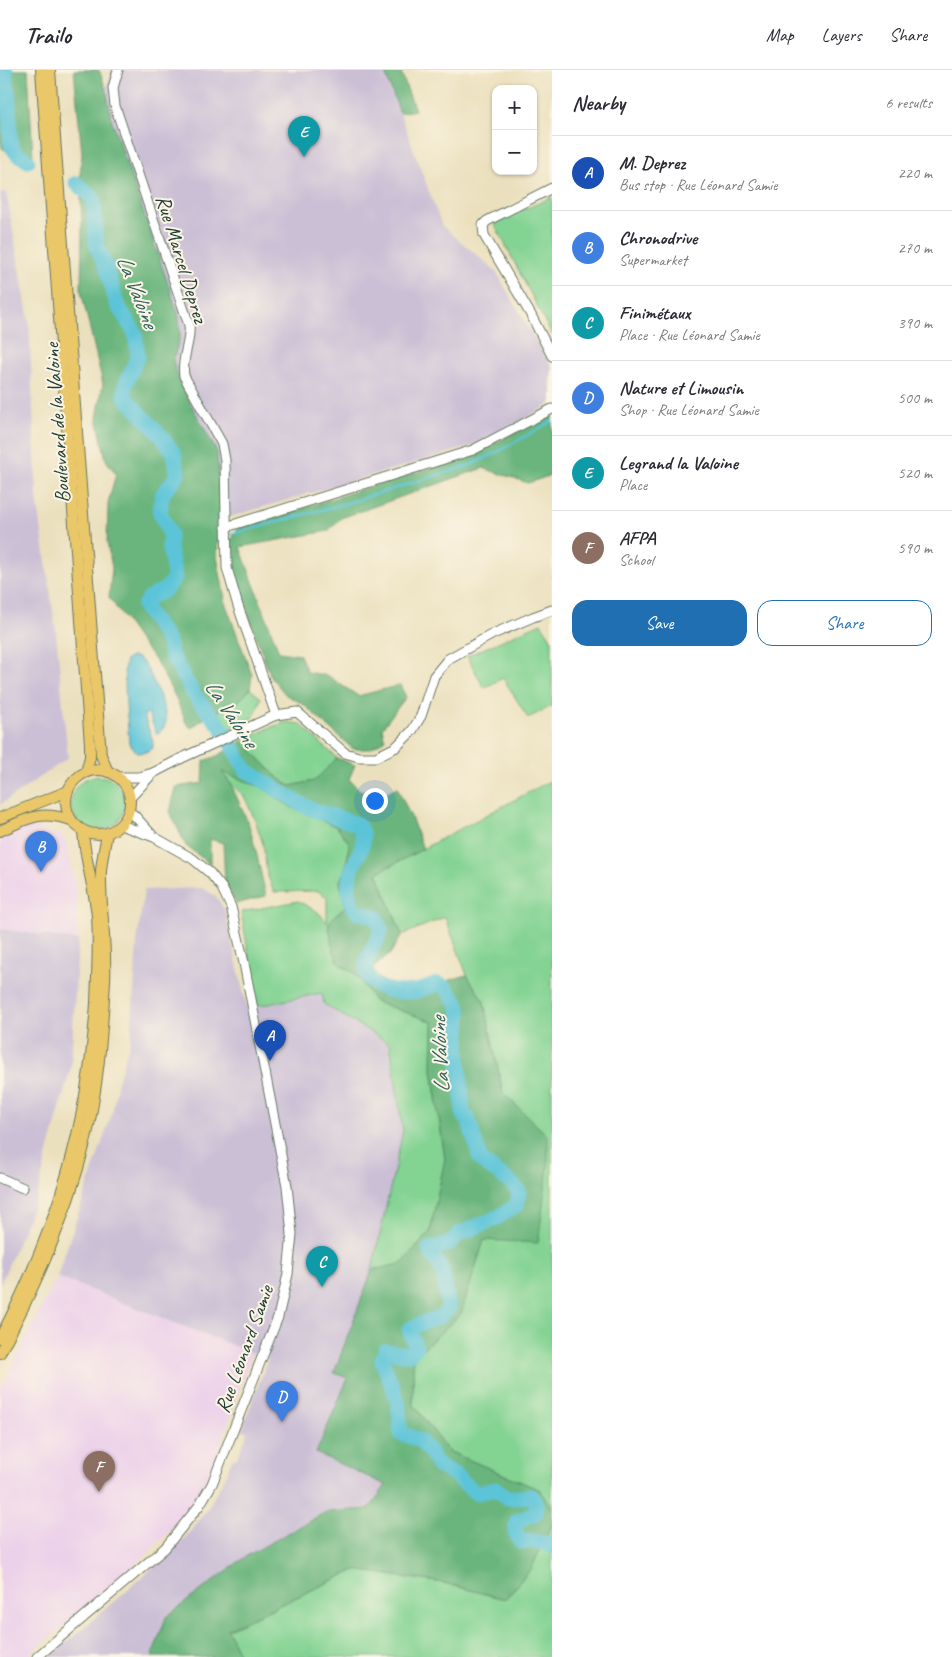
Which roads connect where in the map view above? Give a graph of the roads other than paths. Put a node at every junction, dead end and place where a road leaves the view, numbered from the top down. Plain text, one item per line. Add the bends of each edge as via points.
1 (40, 70) edge
2 (50, 70) edge
3 (118, 70) edge
4 (552, 188) edge
5 (552, 356) edge
6 (552, 409) edge
7 (226, 527) junction
8 (552, 610) edge
9 (276, 715) junction
10 (86, 772) junction
11 (108, 772) junction
12 (153, 773) junction
13 (118, 777) junction
14 (68, 791) junction
15 (130, 798) junction
16 (129, 812) junction
17 (0, 818) edge
18 (72, 820) junction
19 (121, 825) junction
20 (0, 831) edge
21 (82, 831) junction
22 (107, 833) junction
23 (154, 837) junction
24 (0, 1178) edge
25 (23, 1188) dead end
26 (0, 1338) edge
27 (0, 1353) edge
28 (37, 1657) edge

1 - 10 main road, Boulevard de la Valoine via 89,734 90,757
2 - 11 main road, Boulevard de la Valoine via 101,755
3 - 7 street, Rue Marcel Deprez via 113,88 117,113 188,325 182,365 184,376 222,444
4 - 5 street via 483,225 484,235
6 - 7 street via 473,450
7 - 9 street, Rue Marcel Deprez via 227,568
8 - 9 street via 492,634 448,658 434,676 421,716 412,731 396,747 376,756 345,754 297,712
9 - 12 street
10 - 11 main road
10 - 14 main road via 76,778
11 - 13 main road
12 - 13 street
12 - 15 street
13 - 15 main road
14 - 17 main road
14 - 18 main road via 66,808
15 - 16 main road
16 - 19 main road
16 - 23 street
18 - 20 main road via 44,814
18 - 21 main road
19 - 22 main road
19 - 23 street
21 - 22 main road
21 - 26 main road via 96,916 98,971 91,1061 83,1111 61,1198 35,1266
22 - 27 main road via 102,871 106,970 102,1036 85,1142 45,1264
23 - 28 street, Rue Léonard Samie via 193,859 210,873 231,907 287,1186 292,1234 288,1274 278,1316 212,1484 199,1506 165,1548
24 - 25 street

